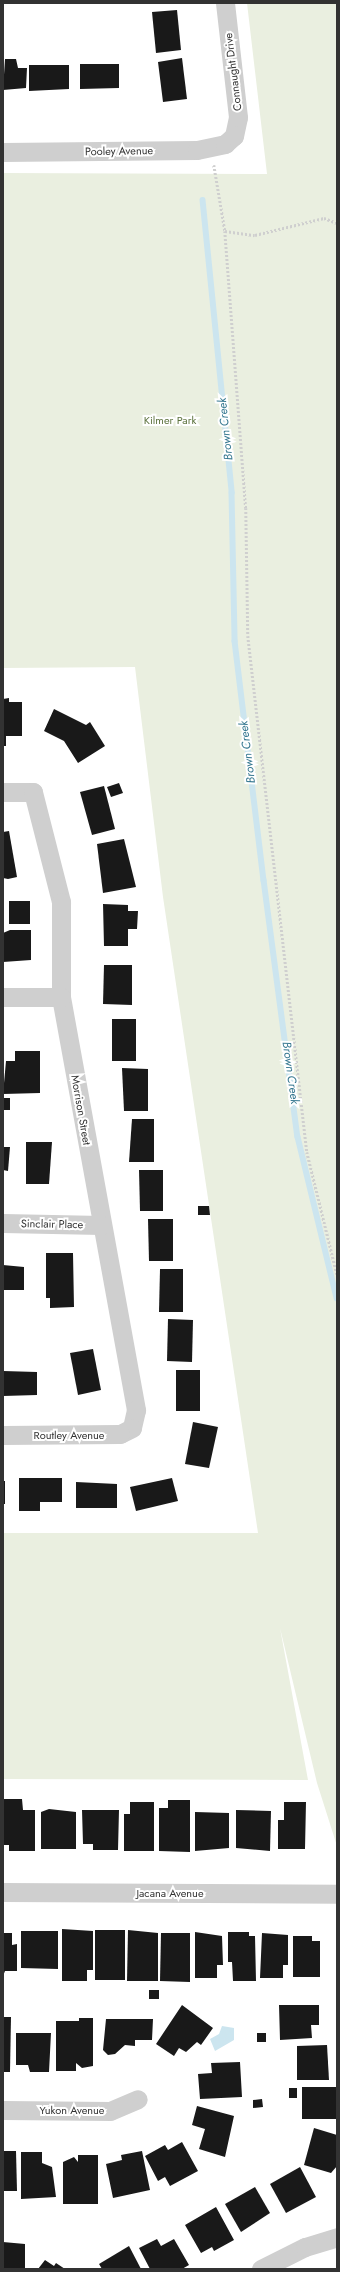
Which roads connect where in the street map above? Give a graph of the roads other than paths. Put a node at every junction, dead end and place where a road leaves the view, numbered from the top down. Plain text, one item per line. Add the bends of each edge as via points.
1 (225, 3) edge
2 (232, 140) joint
3 (3, 152) edge
4 (3, 792) edge
5 (3, 996) edge
6 (61, 997) junction
7 (3, 1224) edge
8 (101, 1225) junction
9 (132, 1428) joint
10 (3, 1436) edge
11 (3, 1892) edge
12 (337, 1894) edge
13 (138, 2099) dead end
14 (3, 2110) edge
15 (337, 2237) edge
16 (261, 2269) edge

1 - 2 street, Connaught Drive via 238,117
2 - 3 street, Pooley Avenue via 213,149
4 - 6 street, Morrison Street via 33,792 61,902
5 - 6 street
6 - 8 street, Morrison Street
7 - 8 street, Sinclair Place
8 - 9 street, Morrison Street via 136,1404
9 - 10 street, Routley Avenue via 114,1435
11 - 12 street, Jacana Avenue
13 - 14 street, Yukon Avenue via 110,2111
15 - 16 street via 305,2247

